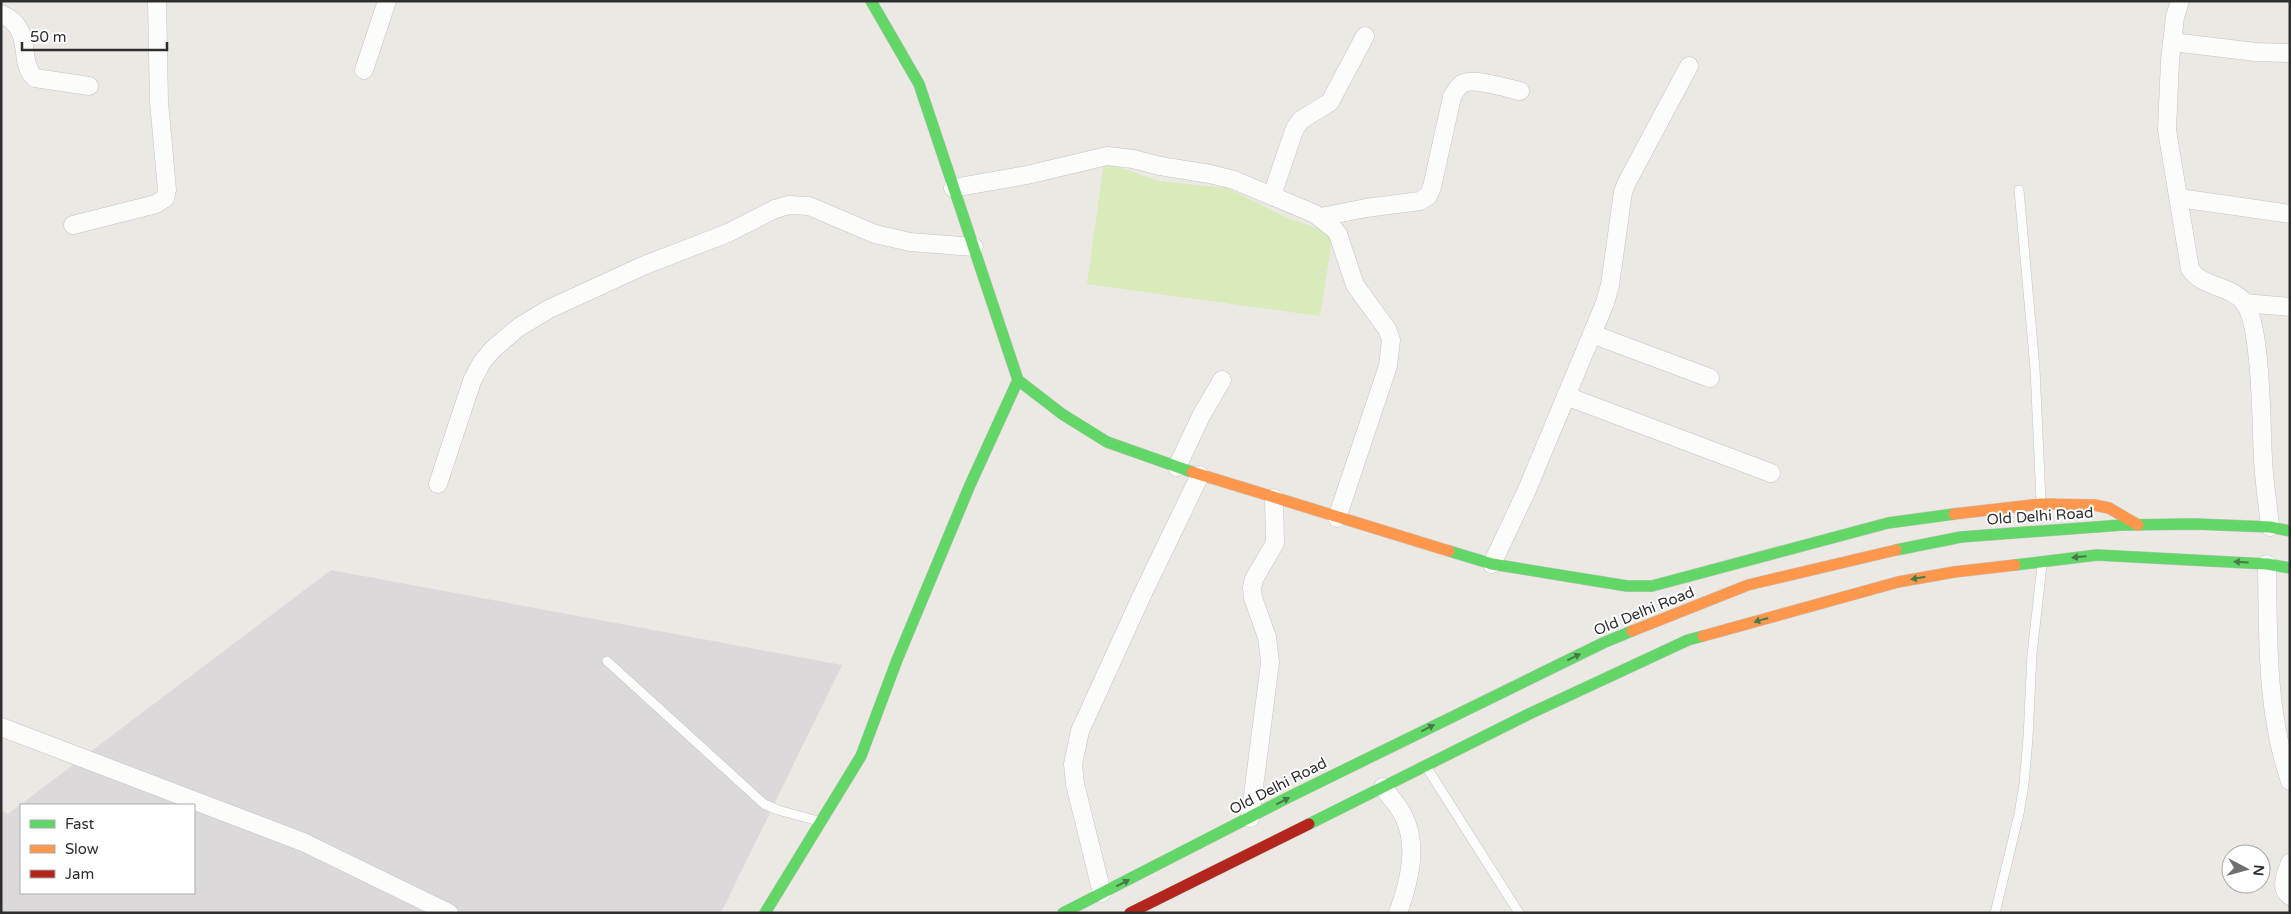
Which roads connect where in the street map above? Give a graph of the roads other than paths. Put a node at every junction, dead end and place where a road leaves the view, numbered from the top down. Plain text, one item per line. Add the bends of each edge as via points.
1 (157, 1) edge
2 (387, 1) edge
3 (871, 1) edge
4 (2180, 1) edge
5 (1, 14) edge
6 (1365, 36) dead end
7 (2172, 42) junction
8 (2290, 53) edge
9 (1689, 66) dead end
10 (364, 70) dead end
11 (89, 86) dead end
12 (1520, 91) dead end
13 (953, 188) junction
14 (2019, 190) dead end
15 (1272, 195) junction
16 (2179, 198) junction
17 (2290, 214) edge
18 (1321, 217) junction
19 (73, 225) dead end
20 (974, 247) junction
21 (2244, 303) junction
22 (2290, 306) edge
23 (1592, 334) junction
24 (1710, 378) dead end
25 (1018, 380) junction
26 (1222, 380) dead end
27 (1566, 396) junction
28 (1177, 467) junction
29 (1771, 473) dead end
30 (1200, 475) junction
31 (438, 484) dead end
32 (1274, 498) junction
33 (2041, 504) junction
34 (1337, 518) junction
35 (2138, 525) junction
36 (2270, 527) junction
37 (2290, 531) edge
38 (2042, 560) junction
39 (1492, 564) junction
40 (2267, 564) junction
41 (2290, 568) edge
42 (607, 661) dead end
43 (1, 726) edge
44 (1426, 765) junction
45 (2290, 781) edge
46 (1382, 787) junction
47 (1250, 818) junction
48 (820, 822) junction
49 (2290, 863) edge
50 (1102, 893) junction
51 (2290, 896) edge
52 (449, 913) edge
53 (765, 913) edge
54 (1063, 913) edge
55 (1130, 913) edge
56 (1398, 913) edge
57 (1518, 913) edge
58 (1995, 913) edge

1 - 19 street via 159,102 167,183 165,198 156,204
2 - 10 street
3 - 13 main road via 919,84
4 - 7 street
5 - 11 street via 16,23 24,42 28,70 35,78
6 - 15 street via 1330,102 1301,120 1295,128
7 - 8 street
7 - 16 street via 2167,130
9 - 23 street via 1627,182 1610,285
12 - 18 street via 1473,81 1457,87 1428,196 1420,201
13 - 15 street via 1107,156 1210,174
13 - 20 main road
14 - 33 lane via 2035,369
15 - 18 street
16 - 17 street
16 - 21 street via 2190,269 2204,282 2237,295
18 - 34 street via 1338,234 1355,286 1387,328 1391,340 1388,366
20 - 25 main road
20 - 31 street via 890,238 800,204 775,210 728,233 645,265 549,309 493,350 472,381
21 - 22 street
21 - 36 street via 2256,342
23 - 24 street
23 - 27 street
25 - 28 main road via 1062,414 1107,442
25 - 48 main road via 897,660 861,756
26 - 28 street
27 - 29 street
27 - 39 street
28 - 30 main road
30 - 32 main road
30 - 50 street via 1139,602 1075,748 1075,784
32 - 34 main road
32 - 47 street via 1275,542 1252,588 1267,637 1270,663
33 - 35 main road via 2101,505
33 - 39 main road via 1888,523 1652,586 1627,586
34 - 39 main road
35 - 36 main road, Old Delhi Road
47 -> 35 main road, Old Delhi Road via 1603,643 1748,585 1961,537
36 - 37 main road, Old Delhi Road
40 -> 38 main road via 2097,555
38 -> 44 main road via 1898,582 1688,640
38 - 58 lane via 2024,784
40 - 41 main road
40 - 45 street via 2276,732
42 - 48 lane via 764,804
43 - 52 street via 303,842
44 - 46 main road
44 - 57 lane
46 - 55 main road
46 - 56 street via 1403,816 1411,845 1410,870
50 -> 47 main road, Old Delhi Road
48 - 53 main road
49 - 51 street via 2284,878 2286,893
50 - 54 main road, Old Delhi Road

